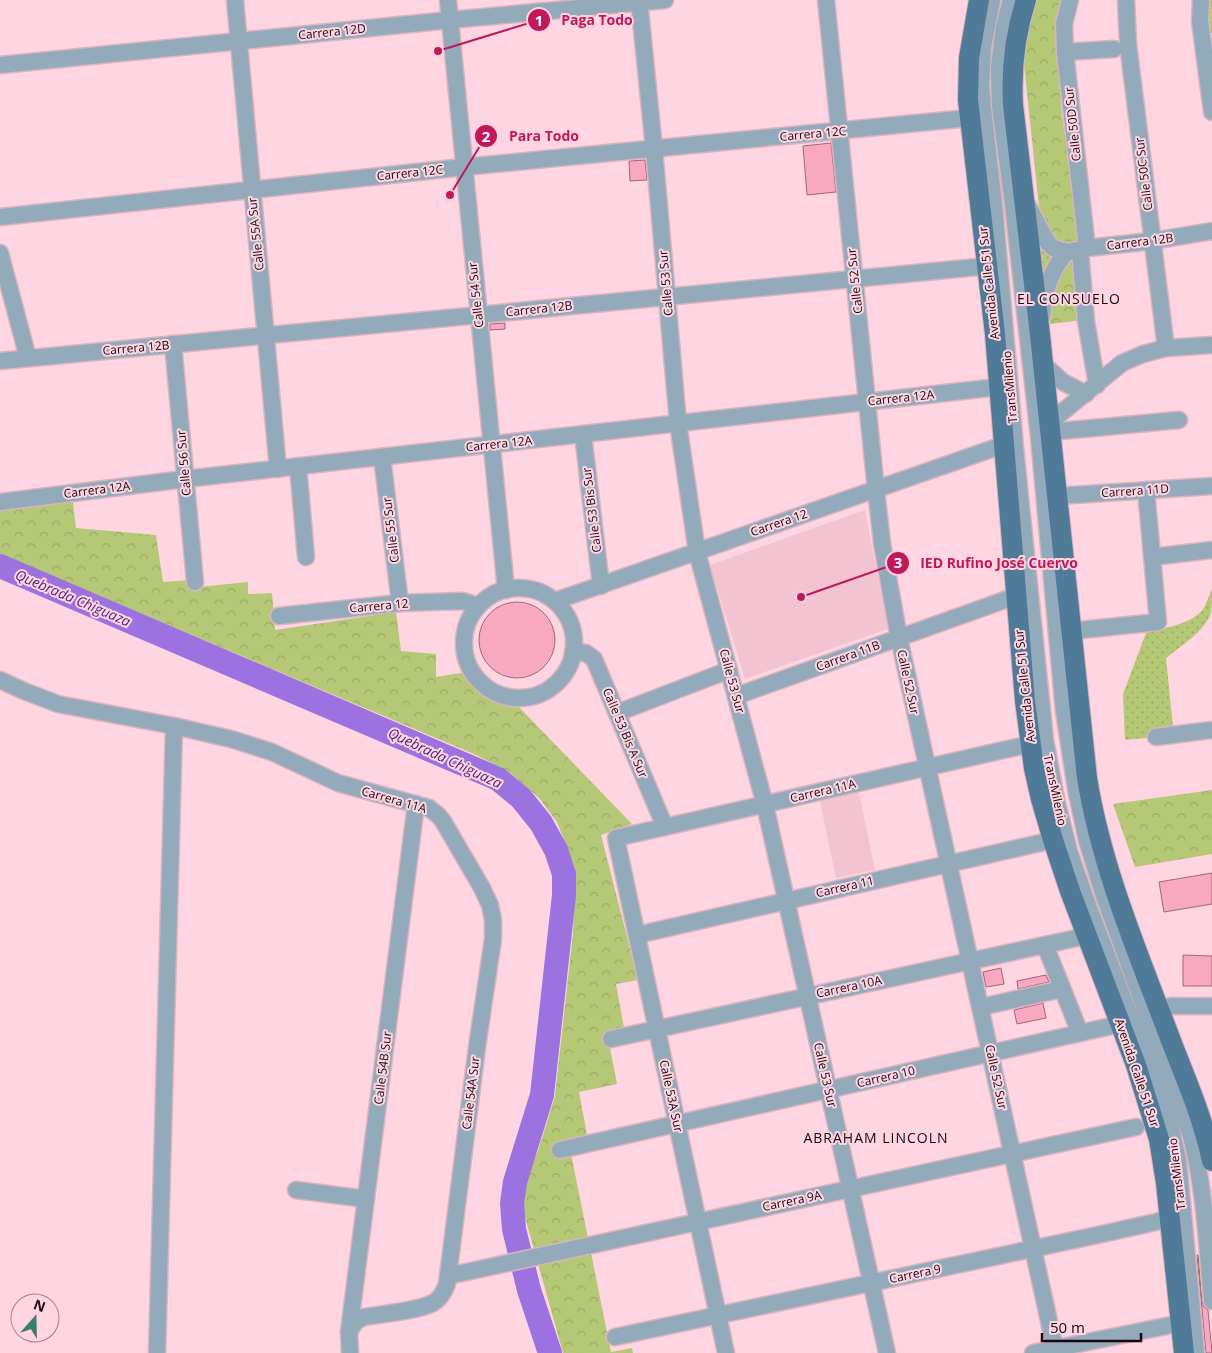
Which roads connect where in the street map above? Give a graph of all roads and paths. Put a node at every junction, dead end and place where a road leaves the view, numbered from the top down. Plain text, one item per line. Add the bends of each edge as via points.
1 (235, 0) edge
2 (448, 0) edge
3 (665, 0) edge
4 (826, 0) edge
5 (979, 0) edge
6 (992, 0) edge
7 (1011, 0) edge
8 (1026, 0) edge
9 (1070, 0) edge
10 (1126, 0) edge
11 (1201, 0) edge
12 (639, 1) edge
13 (450, 20) junction
14 (239, 42) junction
15 (1114, 49) dead end
16 (1065, 52) junction
17 (0, 65) edge
18 (1212, 112) edge
19 (969, 118) junction
20 (840, 131) junction
21 (654, 149) junction
22 (464, 167) junction
23 (252, 190) junction
24 (1024, 200) junction
25 (0, 217) edge
26 (1212, 232) edge
27 (1152, 241) junction
28 (1078, 250) junction
29 (0, 253) edge
30 (988, 266) junction
31 (854, 278) junction
32 (667, 296) junction
33 (478, 315) junction
34 (266, 335) junction
35 (1040, 335) junction
36 (173, 344) junction
37 (1212, 345) edge
38 (1166, 348) junction
39 (28, 358) junction
40 (0, 361) edge
41 (1043, 364) junction
42 (998, 387) junction
43 (1091, 389) junction
44 (867, 402) junction
45 (1179, 420) dead end
46 (678, 423) junction
47 (1050, 428) junction
48 (583, 434) junction
49 (491, 444) junction
50 (1003, 445) junction
51 (382, 457) junction
52 (298, 466) junction
53 (278, 469) junction
54 (185, 479) junction
55 (1212, 486) edge
56 (876, 490) junction
57 (1146, 490) junction
58 (1057, 496) junction
59 (0, 502) edge
60 (1212, 550) edge
61 (697, 552) junction
62 (1152, 556) junction
63 (306, 557) dead end
64 (196, 582) dead end
65 (601, 586) junction
66 (506, 590) junction
67 (1016, 596) junction
68 (555, 602) junction
69 (400, 603) junction
70 (478, 606) junction
71 (279, 616) dead end
72 (1072, 631) junction
73 (898, 638) junction
74 (574, 652) junction
75 (728, 670) junction
76 (0, 680) edge
77 (736, 696) junction
78 (617, 714) junction
79 (174, 726) junction
80 (1212, 730) edge
81 (1156, 737) dead end
82 (1030, 744) junction
83 (927, 768) junction
84 (416, 804) junction
85 (765, 805) junction
86 (665, 827) junction
87 (616, 838) joint
88 (1053, 840) junction
89 (948, 864) junction
90 (482, 888) joint
91 (786, 901) junction
92 (637, 935) junction
93 (1086, 936) junction
94 (1045, 945) junction
95 (970, 961) junction
96 (1062, 989) junction
97 (808, 996) junction
98 (1212, 1006) edge
99 (981, 1008) junction
100 (1154, 1012) junction
101 (1126, 1022) junction
102 (657, 1029) junction
103 (1080, 1034) junction
104 (611, 1039) dead end
105 (991, 1053) junction
106 (828, 1090) junction
107 (677, 1124) junction
108 (1136, 1127) dead end
109 (560, 1150) dead end
110 (1012, 1153) junction
111 (1212, 1161) edge
112 (850, 1188) junction
113 (296, 1190) dead end
114 (366, 1199) junction
115 (1207, 1202) edge
116 (1176, 1215) junction
117 (698, 1221) junction
118 (1033, 1249) junction
119 (448, 1276) junction
120 (872, 1283) junction
121 (1212, 1301) edge
122 (718, 1315) junction
123 (1181, 1323) junction
124 (349, 1332) junction
125 (614, 1337) dead end
126 (1056, 1351) edge
127 (157, 1353) edge
128 (350, 1353) edge
129 (726, 1353) edge
130 (887, 1353) edge
131 (1033, 1353) edge
132 (1184, 1353) edge
133 (1196, 1353) edge

1 - 14 street, Calle 55A Sur
2 - 13 street, Calle 54 Sur
3 - 12 street, Carrera 12D
4 - 20 street, Calle 52 Sur
5 - 19 main road, Avenida Calle 51 Sur via 967,80
6 - 101 street, TransMilenio via 983,47 981,87 1042,717 1052,781 1069,851
7 - 100 street, TransMilenio via 1000,52 998,86 1039,438 1064,711 1087,841 1104,896
8 - 24 main road via 1017,37 1012,84
9 - 16 street, Calle 50D Sur via 1064,24
10 - 27 street, Calle 50C Sur via 1128,44
11 - 18 street via 1200,21
12 - 13 street, Carrera 12D
12 - 21 street, Calle 53 Sur
13 - 14 street, Carrera 12D
13 - 22 street, Calle 54 Sur
14 - 17 street, Carrera 12D
14 - 23 street, Calle 55A Sur
15 - 16 street
16 - 28 street, Calle 50D Sur
19 - 20 street, Carrera 12C
19 - 30 main road, Avenida Calle 51 Sur
20 - 21 street, Carrera 12C
20 - 31 street, Calle 52 Sur
21 - 22 street, Carrera 12C
21 - 32 street, Calle 53 Sur
22 - 23 street, Carrera 12C
22 - 33 street, Calle 54 Sur
23 - 25 street, Carrera 12C
23 - 34 street, Calle 55A Sur
24 - 28 street via 1053,248
24 - 35 main road
26 - 27 street, Carrera 12B
27 - 28 street, Carrera 12B
27 - 38 street, Calle 50C Sur
28 - 35 street via 1054,267 1044,302
28 - 43 street, Calle 50D Sur
29 - 39 street
30 - 31 street, Carrera 12B
30 - 42 main road, Avenida Calle 51 Sur
31 - 32 street, Carrera 12B
31 - 44 street, Calle 52 Sur
32 - 33 street, Carrera 12B
32 - 46 street, Calle 53 Sur
33 - 34 street, Carrera 12B
33 - 49 street, Calle 54 Sur
34 - 36 street, Carrera 12B
34 - 53 street, Calle 55A Sur
35 - 41 main road
36 - 39 street, Carrera 12B
36 - 54 street, Calle 56 Sur
37 - 38 street
38 - 43 street via 1122,363
39 - 40 street, Carrera 12B
41 - 43 street via 1063,382
41 - 47 main road
42 - 44 street, Carrera 12A
42 - 50 main road, Avenida Calle 51 Sur
43 - 47 street
44 - 46 street, Carrera 12A
44 - 56 street, Calle 52 Sur
45 - 47 street
46 - 48 street, Carrera 12A
46 - 61 street, Calle 53 Sur
47 - 58 main road
48 - 49 street, Carrera 12A
48 - 65 street, Calle 53 Bis Sur
49 - 51 street, Carrera 12A
49 - 66 street, Calle 54 Sur
50 - 56 street, Carrera 12
50 - 67 main road, Avenida Calle 51 Sur
51 - 52 street, Carrera 12A
51 - 69 street, Calle 55 Sur
52 - 53 street, Carrera 12A
52 - 63 street
53 - 54 street, Carrera 12A
54 - 59 street, Carrera 12A
54 - 64 street, Calle 56 Sur
55 - 57 street, Carrera 11D
56 - 61 street, Carrera 12
56 - 73 street, Calle 52 Sur
57 - 58 street, Carrera 11D
57 - 62 street
58 - 72 main road
60 - 62 street
61 - 65 street, Carrera 12
61 - 75 street, Calle 53 Sur
62 - 72 street via 1158,622
65 - 68 street, Carrera 12
66 - 68 street via 527,588 547,595
66 - 70 street
67 - 73 street, Carrera 11B
67 - 82 main road, Avenida Calle 51 Sur
68 - 74 street via 569,619 574,635
69 - 70 street, Carrera 12 via 463,601
69 - 71 street, Carrera 12
70 - 74 street via 465,634 469,664 477,678 503,695 534,696 548,690 569,667
72 - 100 main road via 1087,778 1095,821
73 - 77 street, Carrera 11B
73 - 83 street, Calle 52 Sur
74 - 78 street, Calle 53 Bis A Sur via 592,656
75 - 77 street, Calle 53 Sur
75 - 78 street
76 - 79 street, Carrera 11A via 58,704
77 - 85 street, Calle 53 Sur
78 - 86 street, Calle 53 Bis A Sur
79 - 84 street, Carrera 11A via 272,752 338,783
79 - 127 street
80 - 81 street
82 - 83 street, Carrera 11A
82 - 88 main road, Avenida Calle 51 Sur
83 - 85 street, Carrera 11A
83 - 89 street, Calle 52 Sur
84 - 90 street, Carrera 11A via 438,814
84 - 114 street, Calle 54B Sur
85 - 86 street, Carrera 11A
85 - 91 street, Calle 53 Sur
86 - 87 street, Carrera 11A
87 - 92 street, Calle 53A Sur
88 - 89 street, Carrera 11
88 - 93 main road, Avenida Calle 51 Sur
89 - 91 street, Carrera 11
89 - 95 street, Calle 52 Sur
90 - 119 street, Calle 54A Sur via 490,905 493,939
91 - 92 street, Carrera 11
91 - 97 street, Calle 53 Sur
92 - 102 street, Calle 53A Sur
93 - 94 street, Carrera 10A
93 - 101 main road, Avenida Calle 51 Sur
94 - 95 street, Carrera 10A
94 - 96 street
95 - 97 street, Carrera 10A
95 - 99 street, Calle 52 Sur
96 - 99 street
96 - 103 street
97 - 102 street, Carrera 10A
97 - 106 street, Calle 53 Sur
98 - 100 street, Carrera 10 via 1178,1005
99 - 105 street, Calle 52 Sur
100 - 101 street, Carrera 10
100 - 111 main road via 1191,1091
100 - 115 street, TransMilenio
101 - 103 street, Carrera 10
101 - 116 main road, Avenida Calle 51 Sur via 1159,1139
102 - 104 street, Carrera 10A
102 - 107 street, Calle 53A Sur
103 - 105 street, Carrera 10
105 - 106 street, Carrera 10
105 - 110 street, Calle 52 Sur
106 - 107 street, Carrera 10
106 - 112 street, Calle 53 Sur
107 - 109 street, Carrera 10
107 - 117 street, Calle 53A Sur
108 - 110 street, Carrera 9A
110 - 112 street, Carrera 9A
110 - 118 street, Calle 52 Sur
112 - 117 street, Carrera 9A
112 - 120 street, Calle 53 Sur
113 - 114 street
114 - 124 street, Calle 54B Sur
115 - 116 street, Carrera 9
115 - 121 street, TransMilenio
116 - 118 street, Carrera 9
116 - 123 main road, Avenida Calle 51 Sur
116 - 133 street, TransMilenio
117 - 119 street, Carrera 9A
117 - 122 street, Calle 53A Sur
118 - 120 street, Carrera 9
118 - 126 street, Calle 52 Sur
119 - 124 street, Calle 54A Sur via 447,1284 433,1303 364,1317 356,1321
120 - 122 street, Carrera 9
120 - 130 street, Calle 53 Sur
122 - 125 street, Carrera 9
122 - 129 street, Calle 53A Sur
123 - 126 street
123 - 132 main road, Avenida Calle 51 Sur
124 - 128 street, Calle 54B Sur
126 - 131 street

